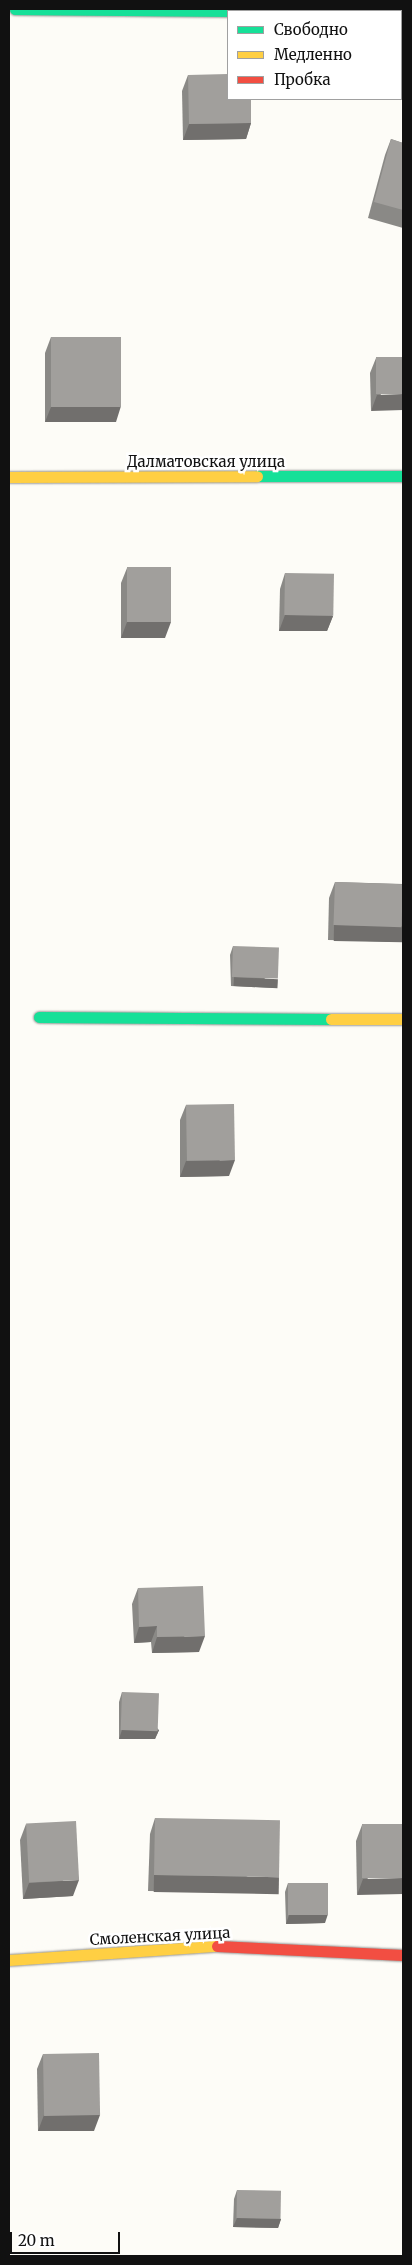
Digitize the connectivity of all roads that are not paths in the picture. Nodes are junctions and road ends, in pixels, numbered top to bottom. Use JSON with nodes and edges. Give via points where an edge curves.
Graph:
{"nodes":[{"id":1,"x":15,"y":9,"type":"edge"},
{"id":2,"x":227,"y":11,"type":"edge"},
{"id":3,"x":403,"y":476,"type":"edge"},
{"id":4,"x":9,"y":477,"type":"edge"},
{"id":5,"x":39,"y":1017,"type":"dead end"},
{"id":6,"x":403,"y":1019,"type":"edge"},
{"id":7,"x":403,"y":1955,"type":"edge"},
{"id":8,"x":9,"y":1960,"type":"edge"}],
"edges":[{"from":1,"to":2,"type":"street"},
{"from":3,"to":4,"type":"street","name":"Далматовская улица"},
{"from":5,"to":6,"type":"street"},
{"from":7,"to":8,"type":"street","name":"Смоленская улица","via":[[213,1946]]}]}
